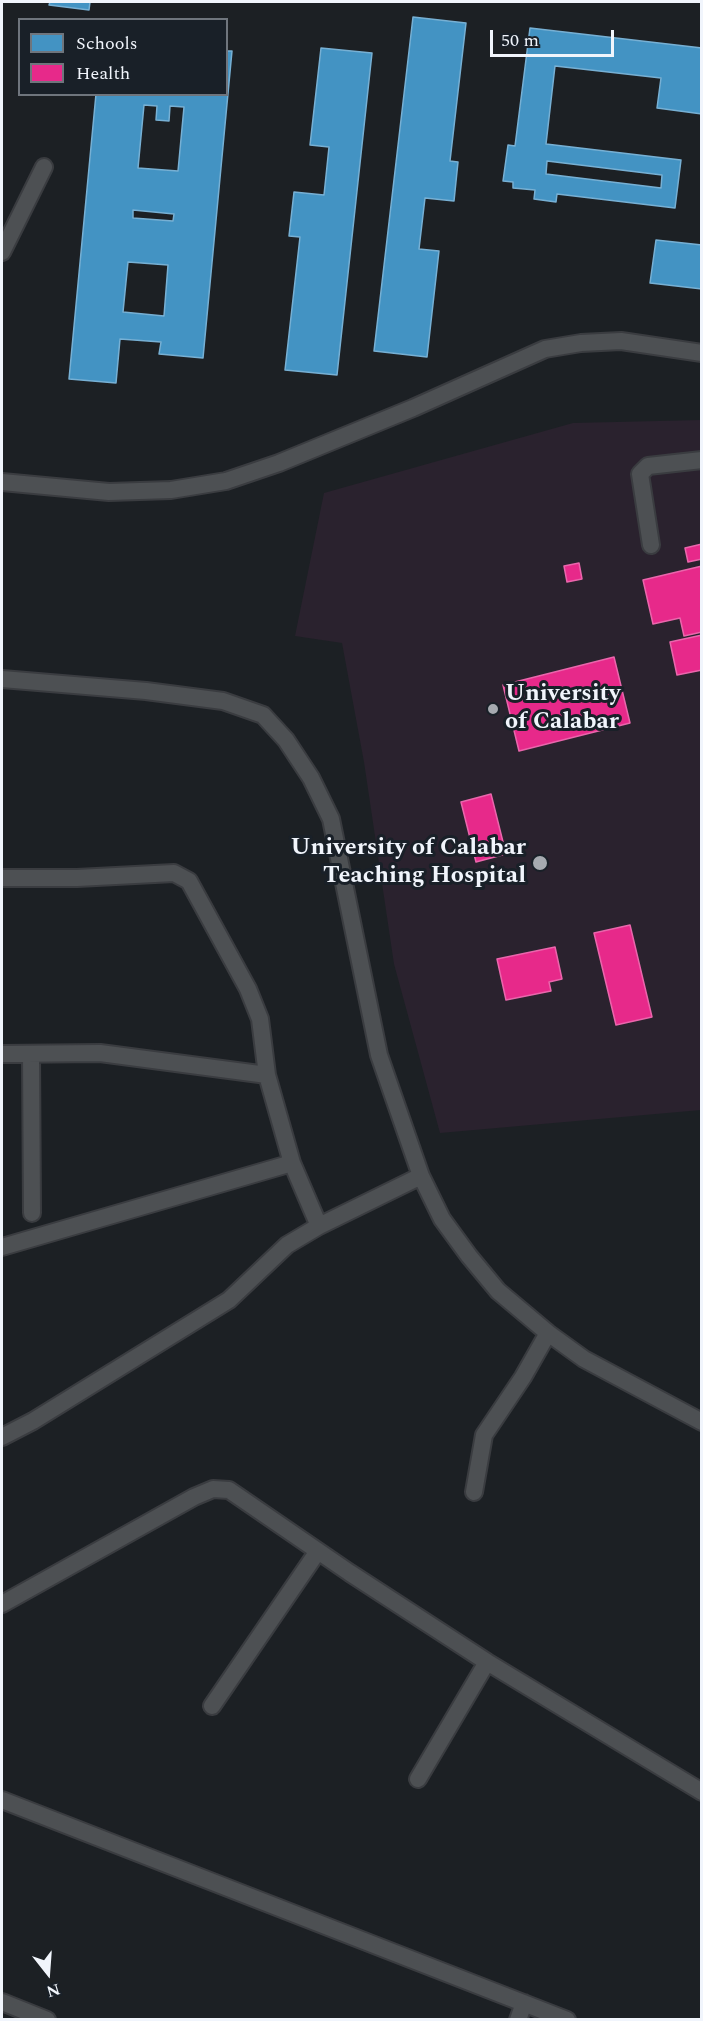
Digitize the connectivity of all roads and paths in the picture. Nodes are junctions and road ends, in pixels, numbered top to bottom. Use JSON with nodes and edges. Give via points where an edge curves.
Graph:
{"nodes":[{"id":1,"x":44,"y":167,"type":"dead end"},
{"id":2,"x":2,"y":252,"type":"edge"},
{"id":3,"x":702,"y":353,"type":"edge"},
{"id":4,"x":702,"y":460,"type":"edge"},
{"id":5,"x":2,"y":482,"type":"edge"},
{"id":6,"x":651,"y":545,"type":"dead end"},
{"id":7,"x":2,"y":679,"type":"edge"},
{"id":8,"x":2,"y":878,"type":"edge"},
{"id":9,"x":2,"y":1054,"type":"edge"},
{"id":10,"x":31,"y":1054,"type":"junction"},
{"id":11,"x":267,"y":1075,"type":"junction"},
{"id":12,"x":292,"y":1163,"type":"junction"},
{"id":13,"x":421,"y":1176,"type":"junction"},
{"id":14,"x":32,"y":1213,"type":"dead end"},
{"id":15,"x":319,"y":1226,"type":"junction"},
{"id":16,"x":2,"y":1247,"type":"edge"},
{"id":17,"x":548,"y":1333,"type":"junction"},
{"id":18,"x":702,"y":1422,"type":"edge"},
{"id":19,"x":2,"y":1437,"type":"edge"},
{"id":20,"x":474,"y":1492,"type":"dead end"},
{"id":21,"x":318,"y":1551,"type":"junction"},
{"id":22,"x":2,"y":1604,"type":"edge"},
{"id":23,"x":487,"y":1662,"type":"junction"},
{"id":24,"x":212,"y":1706,"type":"dead end"},
{"id":25,"x":418,"y":1779,"type":"dead end"},
{"id":26,"x":702,"y":1792,"type":"edge"},
{"id":27,"x":2,"y":1800,"type":"edge"},
{"id":28,"x":2,"y":2002,"type":"edge"},
{"id":29,"x":524,"y":2003,"type":"junction"},
{"id":30,"x":47,"y":2019,"type":"edge"},
{"id":31,"x":518,"y":2019,"type":"edge"},
{"id":32,"x":567,"y":2019,"type":"edge"}],
"edges":[{"from":1,"to":2,"type":"street"},
{"from":3,"to":5,"type":"street","via":[[621,341],[545,349],[403,412],[226,481],[171,490],[109,492]]},
{"from":4,"to":6,"type":"street","via":[[648,466],[640,474]]},
{"from":7,"to":13,"type":"street","via":[[223,701],[263,715],[286,740],[311,777],[331,819],[380,1055]]},
{"from":8,"to":11,"type":"street","via":[[174,873],[189,881],[248,988],[260,1019]]},
{"from":9,"to":10,"type":"street"},
{"from":10,"to":11,"type":"street","via":[[100,1053]]},
{"from":10,"to":14,"type":"street"},
{"from":11,"to":12,"type":"street"},
{"from":12,"to":15,"type":"street"},
{"from":12,"to":16,"type":"street"},
{"from":13,"to":15,"type":"street"},
{"from":13,"to":17,"type":"street","via":[[442,1219],[469,1256],[498,1291]]},
{"from":15,"to":19,"type":"street","via":[[287,1245],[222,1305]]},
{"from":17,"to":18,"type":"street","via":[[584,1359]]},
{"from":17,"to":20,"type":"street","via":[[484,1434]]},
{"from":21,"to":22,"type":"street","via":[[229,1490],[213,1489]]},
{"from":21,"to":23,"type":"street"},
{"from":21,"to":24,"type":"street"},
{"from":23,"to":25,"type":"street"},
{"from":23,"to":26,"type":"street"},
{"from":27,"to":29,"type":"street"},
{"from":28,"to":30,"type":"street"},
{"from":29,"to":31,"type":"street"},
{"from":29,"to":32,"type":"street"}]}
